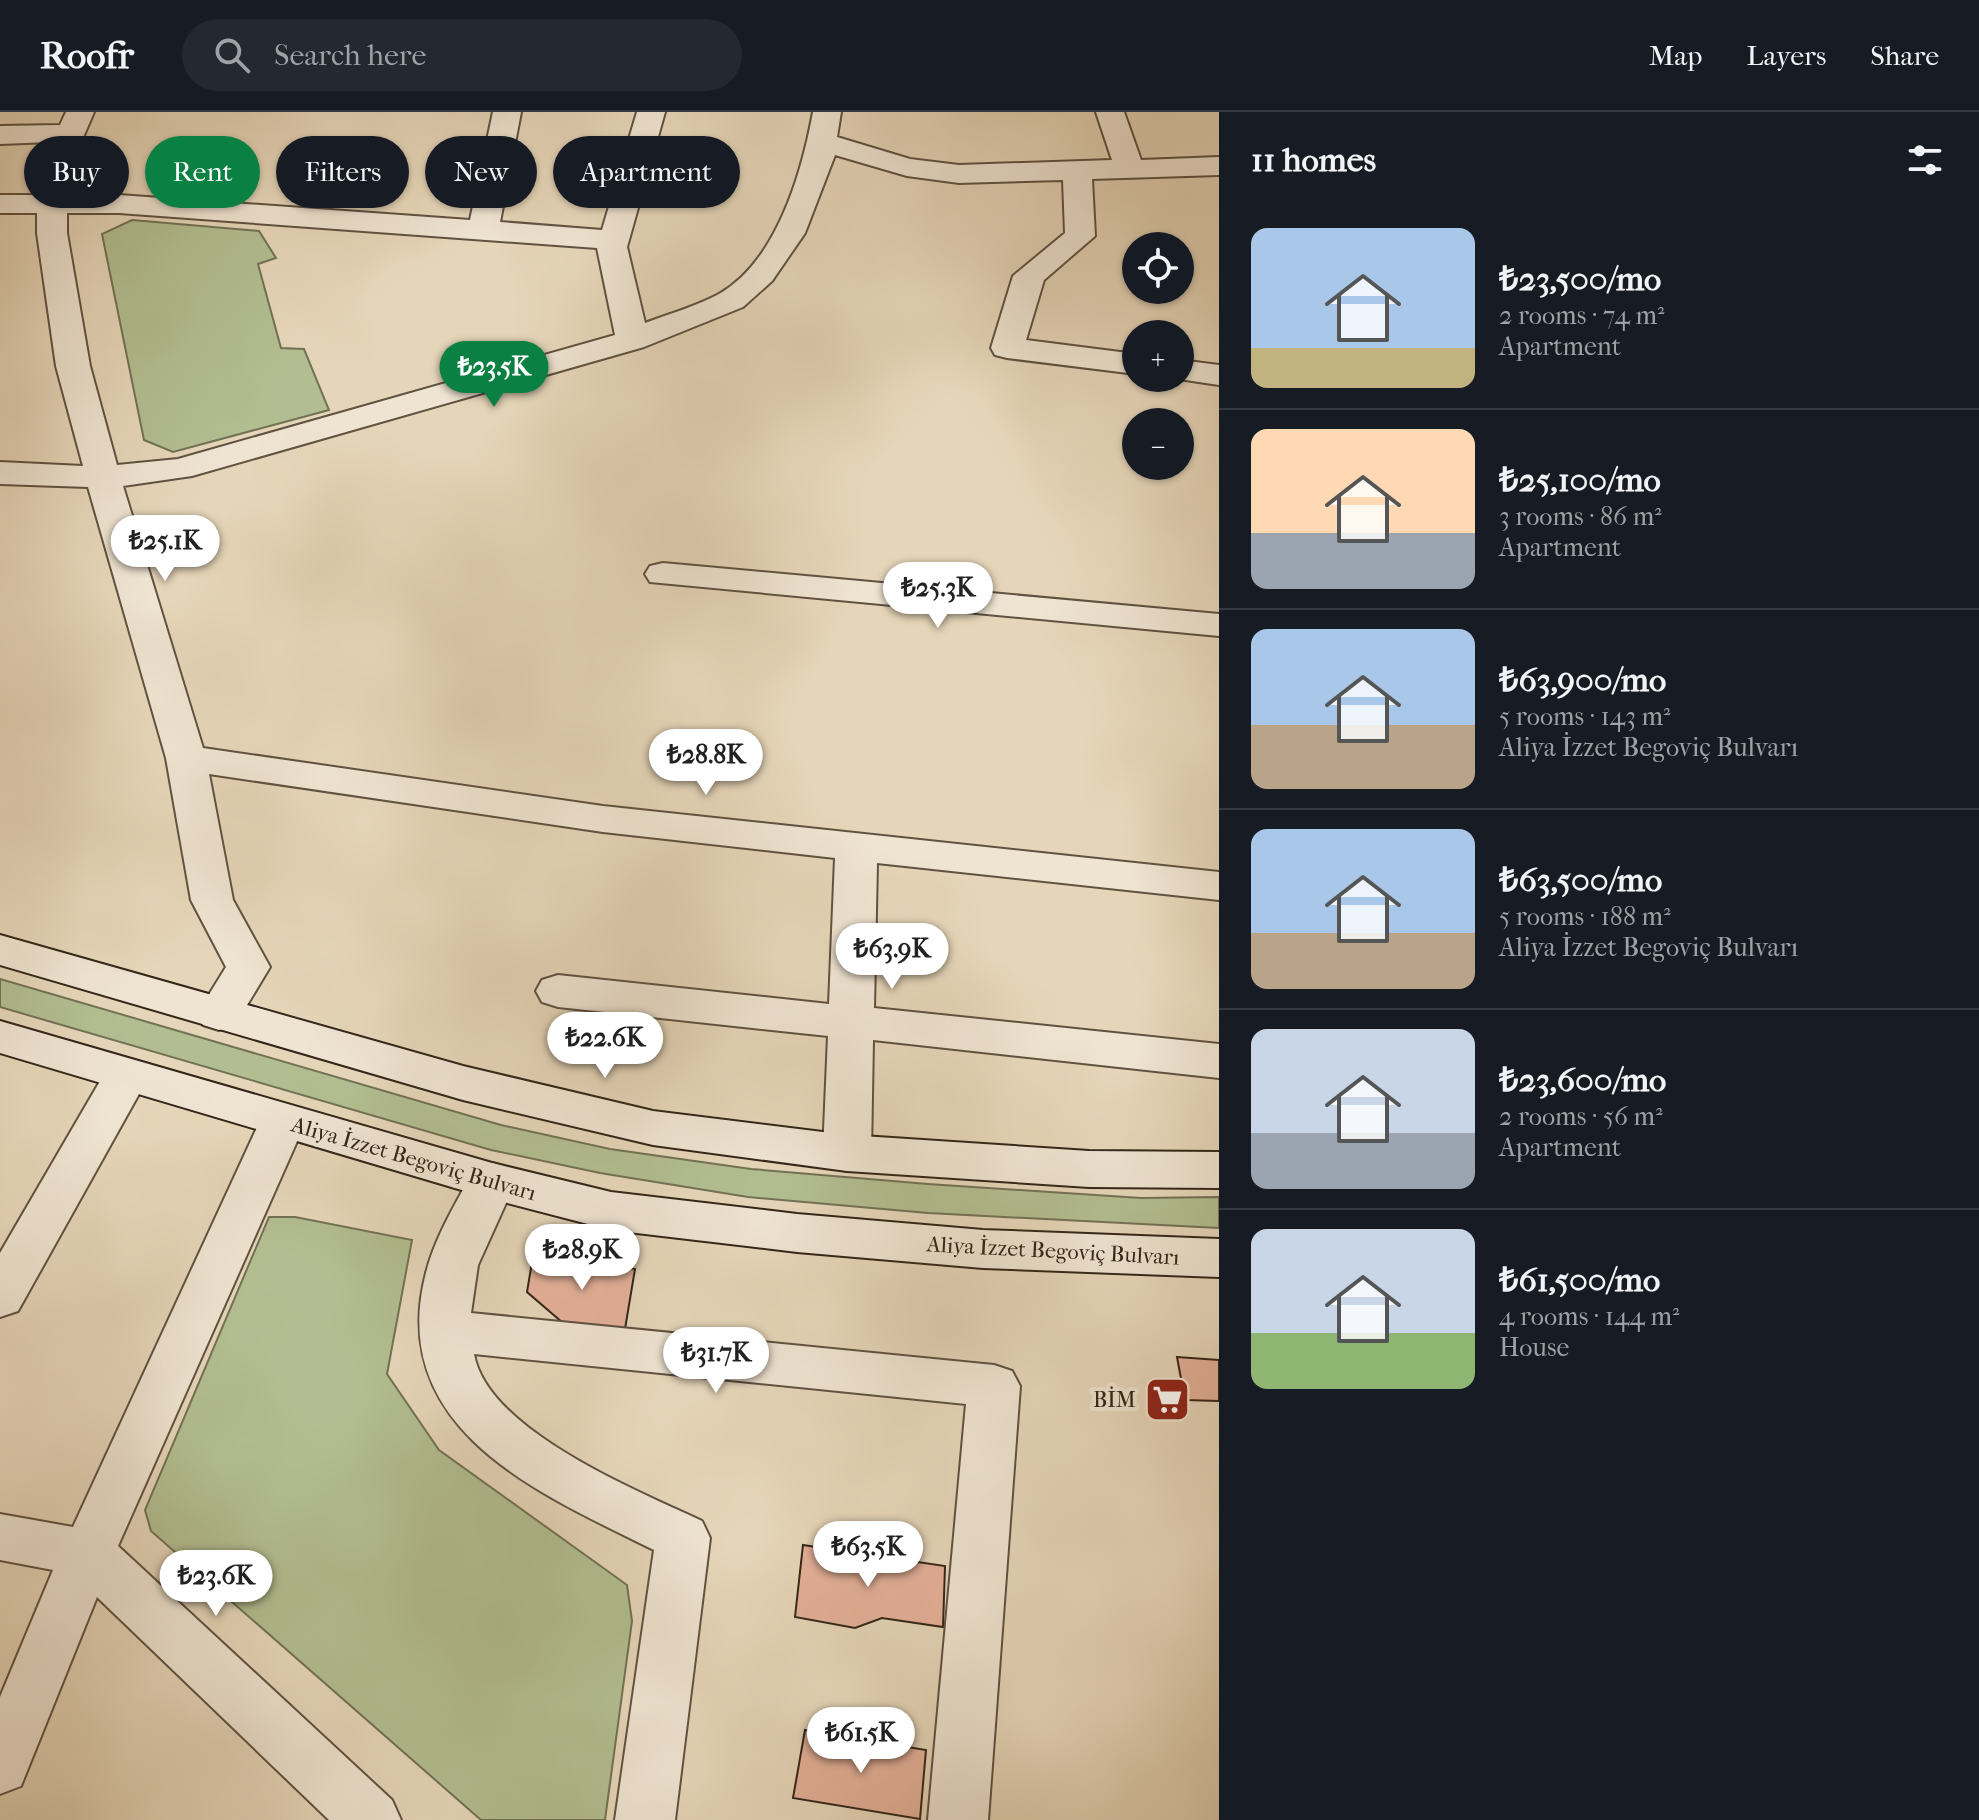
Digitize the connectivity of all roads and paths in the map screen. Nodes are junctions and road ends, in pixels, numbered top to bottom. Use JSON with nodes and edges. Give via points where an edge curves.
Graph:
{"nodes":[{"id":1,"x":507,"y":112,"type":"edge"},
{"id":2,"x":651,"y":112,"type":"edge"},
{"id":3,"x":1110,"y":112,"type":"edge"},
{"id":4,"x":75,"y":122,"type":"edge"},
{"id":5,"x":825,"y":127,"type":"edge"},
{"id":6,"x":0,"y":135,"type":"edge"},
{"id":7,"x":1219,"y":166,"type":"edge"},
{"id":8,"x":1130,"y":169,"type":"junction"},
{"id":9,"x":1077,"y":171,"type":"junction"},
{"id":10,"x":0,"y":204,"type":"edge"},
{"id":11,"x":24,"y":205,"type":"edge"},
{"id":12,"x":129,"y":205,"type":"edge"},
{"id":13,"x":52,"y":208,"type":"edge"},
{"id":14,"x":483,"y":229,"type":"junction"},
{"id":15,"x":614,"y":240,"type":"junction"},
{"id":16,"x":632,"y":340,"type":"junction"},
{"id":17,"x":1122,"y":362,"type":"edge"},
{"id":18,"x":1194,"y":371,"type":"edge"},
{"id":19,"x":1218,"y":372,"type":"edge"},
{"id":20,"x":0,"y":473,"type":"edge"},
{"id":21,"x":104,"y":477,"type":"junction"},
{"id":22,"x":663,"y":574,"type":"dead end"},
{"id":23,"x":1219,"y":625,"type":"edge"},
{"id":24,"x":186,"y":758,"type":"junction"},
{"id":25,"x":856,"y":847,"type":"junction"},
{"id":26,"x":1219,"y":886,"type":"edge"},
{"id":27,"x":0,"y":950,"type":"edge"},
{"id":28,"x":558,"y":991,"type":"dead end"},
{"id":29,"x":219,"y":1014,"type":"junction"},
{"id":30,"x":853,"y":1022,"type":"junction"},
{"id":31,"x":0,"y":1037,"type":"edge"},
{"id":32,"x":1219,"y":1061,"type":"edge"},
{"id":33,"x":126,"y":1076,"type":"junction"},
{"id":34,"x":283,"y":1121,"type":"junction"},
{"id":35,"x":847,"y":1153,"type":"junction"},
{"id":36,"x":1219,"y":1170,"type":"edge"},
{"id":37,"x":492,"y":1181,"type":"junction"},
{"id":38,"x":1219,"y":1258,"type":"edge"},
{"id":39,"x":0,"y":1297,"type":"edge"},
{"id":40,"x":446,"y":1331,"type":"junction"},
{"id":41,"x":0,"y":1537,"type":"edge"},
{"id":42,"x":88,"y":1553,"type":"junction"},
{"id":43,"x":0,"y":1767,"type":"edge"},
{"id":44,"x":371,"y":1820,"type":"edge"},
{"id":45,"x":645,"y":1820,"type":"edge"},
{"id":46,"x":958,"y":1820,"type":"edge"}],
"edges":[{"from":1,"to":14,"type":"street"},
{"from":2,"to":15,"type":"street"},
{"from":3,"to":8,"type":"street"},
{"from":4,"to":6,"type":"street"},
{"from":5,"to":9,"type":"street","via":[[907,167],[959,174]]},
{"from":5,"to":16,"type":"street","via":[[819,161],[790,233],[761,274],[732,300]]},
{"from":7,"to":8,"type":"street"},
{"from":8,"to":9,"type":"street"},
{"from":9,"to":17,"type":"street","via":[[1080,236],[1029,276],[1007,348]]},
{"from":10,"to":11,"type":"street"},
{"from":12,"to":14,"type":"street"},
{"from":13,"to":21,"type":"street","via":[[73,366]]},
{"from":14,"to":15,"type":"street"},
{"from":15,"to":16,"type":"street"},
{"from":16,"to":21,"type":"street","via":[[180,469]]},
{"from":18,"to":19,"type":"street"},
{"from":20,"to":21,"type":"street"},
{"from":21,"to":24,"type":"street"},
{"from":22,"to":23,"type":"street"},
{"from":24,"to":25,"type":"street","via":[[603,819]]},
{"from":24,"to":29,"type":"street","via":[[212,900],[248,967]]},
{"from":25,"to":26,"type":"street"},
{"from":25,"to":30,"type":"street"},
{"from":27,"to":29,"type":"street"},
{"from":28,"to":30,"type":"street"},
{"from":29,"to":35,"type":"street","via":[[463,1083],[653,1128]]},
{"from":30,"to":32,"type":"street"},
{"from":30,"to":35,"type":"street"},
{"from":31,"to":33,"type":"street","name":"Aliya İzzet Begoviç Bulvarı"},
{"from":33,"to":34,"type":"street","name":"Aliya İzzet Begoviç Bulvarı"},
{"from":33,"to":39,"type":"street"},
{"from":34,"to":37,"type":"street","name":"Aliya İzzet Begoviç Bulvarı"},
{"from":34,"to":42,"type":"street"},
{"from":35,"to":36,"type":"street","via":[[1089,1169]]},
{"from":37,"to":38,"type":"street","name":"Aliya İzzet Begoviç Bulvarı","via":[[611,1211],[797,1233],[983,1249]]},
{"from":37,"to":40,"type":"street","via":[[451,1275]]},
{"from":40,"to":45,"type":"street","via":[[455,1379],[485,1421],[562,1477],[683,1538]]},
{"from":40,"to":46,"type":"street","via":[[994,1386]]},
{"from":41,"to":42,"type":"street"},
{"from":42,"to":43,"type":"street"},
{"from":42,"to":44,"type":"street"}]}
